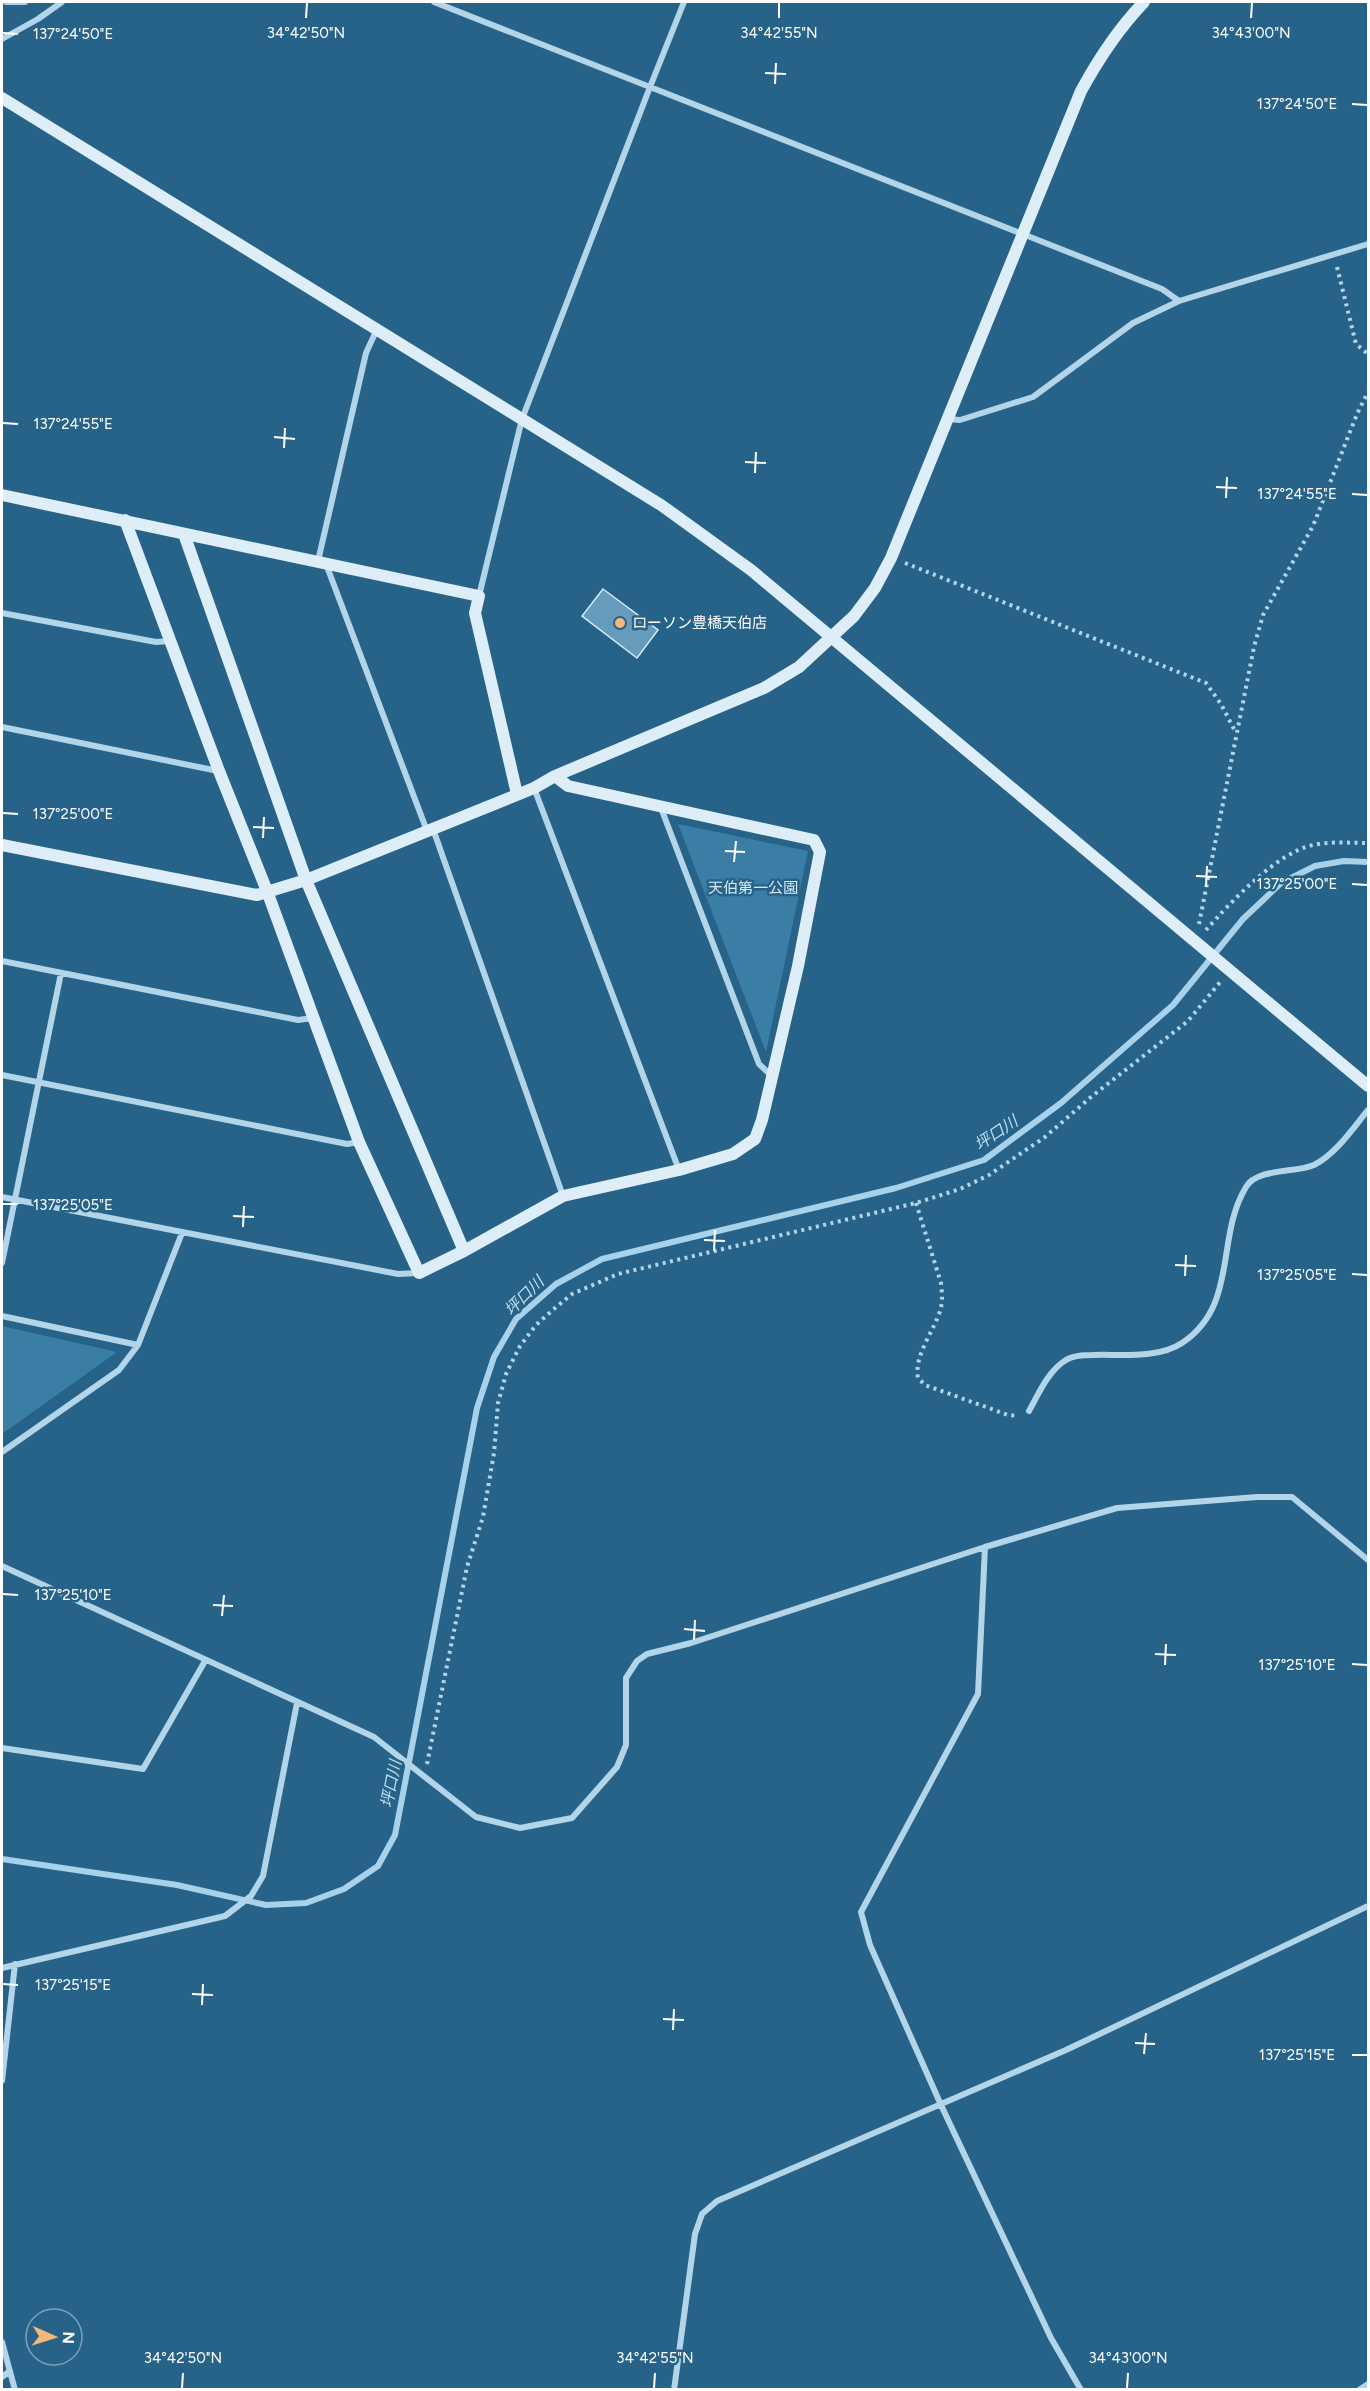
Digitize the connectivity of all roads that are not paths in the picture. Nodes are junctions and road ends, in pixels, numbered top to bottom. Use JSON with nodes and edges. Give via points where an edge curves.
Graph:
{"nodes":[{"id":1,"x":62,"y":2,"type":"edge"},
{"id":2,"x":434,"y":2,"type":"edge"},
{"id":3,"x":684,"y":2,"type":"edge"},
{"id":4,"x":1144,"y":2,"type":"edge"},
{"id":5,"x":2,"y":39,"type":"edge"},
{"id":6,"x":650,"y":87,"type":"junction"},
{"id":7,"x":2,"y":98,"type":"edge"},
{"id":8,"x":1024,"y":234,"type":"junction"},
{"id":9,"x":1368,"y":244,"type":"edge"},
{"id":10,"x":1179,"y":301,"type":"junction"},
{"id":11,"x":377,"y":328,"type":"junction"},
{"id":12,"x":522,"y":419,"type":"junction"},
{"id":13,"x":947,"y":419,"type":"junction"},
{"id":14,"x":2,"y":495,"type":"edge"},
{"id":15,"x":125,"y":520,"type":"junction"},
{"id":16,"x":184,"y":534,"type":"junction"},
{"id":17,"x":322,"y":562,"type":"junction"},
{"id":18,"x":479,"y":596,"type":"junction"},
{"id":19,"x":2,"y":614,"type":"edge"},
{"id":20,"x":833,"y":638,"type":"junction"},
{"id":21,"x":170,"y":640,"type":"junction"},
{"id":22,"x":2,"y":728,"type":"edge"},
{"id":23,"x":219,"y":771,"type":"junction"},
{"id":24,"x":555,"y":776,"type":"junction"},
{"id":25,"x":534,"y":788,"type":"junction"},
{"id":26,"x":517,"y":794,"type":"junction"},
{"id":27,"x":661,"y":808,"type":"junction"},
{"id":28,"x":430,"y":830,"type":"junction"},
{"id":29,"x":2,"y":845,"type":"edge"},
{"id":30,"x":306,"y":880,"type":"junction"},
{"id":31,"x":267,"y":891,"type":"junction"},
{"id":32,"x":2,"y":961,"type":"edge"},
{"id":33,"x":61,"y":973,"type":"junction"},
{"id":34,"x":313,"y":1018,"type":"junction"},
{"id":35,"x":2,"y":1075,"type":"edge"},
{"id":36,"x":773,"y":1077,"type":"junction"},
{"id":37,"x":39,"y":1083,"type":"junction"},
{"id":38,"x":1368,"y":1086,"type":"edge"},
{"id":39,"x":1368,"y":1110,"type":"edge"},
{"id":40,"x":358,"y":1142,"type":"junction"},
{"id":41,"x":679,"y":1170,"type":"junction"},
{"id":42,"x":563,"y":1196,"type":"junction"},
{"id":43,"x":2,"y":1197,"type":"edge"},
{"id":44,"x":15,"y":1200,"type":"junction"},
{"id":45,"x":182,"y":1233,"type":"junction"},
{"id":46,"x":464,"y":1251,"type":"junction"},
{"id":47,"x":2,"y":1263,"type":"edge"},
{"id":48,"x":419,"y":1273,"type":"junction"},
{"id":49,"x":2,"y":1316,"type":"edge"},
{"id":50,"x":138,"y":1345,"type":"junction"},
{"id":51,"x":1029,"y":1411,"type":"road end"},
{"id":52,"x":2,"y":1452,"type":"edge"},
{"id":53,"x":985,"y":1546,"type":"junction"},
{"id":54,"x":1368,"y":1560,"type":"edge"},
{"id":55,"x":2,"y":1566,"type":"edge"},
{"id":56,"x":205,"y":1661,"type":"junction"},
{"id":57,"x":297,"y":1703,"type":"junction"},
{"id":58,"x":2,"y":1748,"type":"edge"},
{"id":59,"x":1368,"y":1906,"type":"edge"},
{"id":60,"x":15,"y":1964,"type":"junction"},
{"id":61,"x":2,"y":1968,"type":"edge"},
{"id":62,"x":2,"y":2081,"type":"edge"},
{"id":63,"x":941,"y":2105,"type":"junction"},
{"id":64,"x":2,"y":2342,"type":"edge"},
{"id":65,"x":10,"y":2371,"type":"junction"},
{"id":66,"x":2,"y":2377,"type":"edge"},
{"id":67,"x":1368,"y":2384,"type":"edge"},
{"id":68,"x":15,"y":2390,"type":"edge"},
{"id":69,"x":674,"y":2390,"type":"edge"},
{"id":70,"x":1081,"y":2390,"type":"edge"},
{"id":71,"x":1359,"y":2390,"type":"edge"}],
"edges":[{"from":1,"to":5,"type":"street"},
{"from":2,"to":6,"type":"street"},
{"from":3,"to":6,"type":"street"},
{"from":4,"to":8,"type":"street","via":[[1098,60],[1081,91]]},
{"from":6,"to":8,"type":"street"},
{"from":6,"to":12,"type":"street"},
{"from":7,"to":11,"type":"street"},
{"from":8,"to":10,"type":"street","via":[[1162,289]]},
{"from":8,"to":13,"type":"street"},
{"from":9,"to":10,"type":"street"},
{"from":10,"to":13,"type":"street","via":[[1133,323],[1033,398],[960,420]]},
{"from":11,"to":12,"type":"street"},
{"from":11,"to":17,"type":"street","via":[[366,353]]},
{"from":12,"to":18,"type":"street"},
{"from":12,"to":20,"type":"street","via":[[670,512],[751,570]]},
{"from":13,"to":20,"type":"street","via":[[891,558],[875,588]]},
{"from":14,"to":15,"type":"street"},
{"from":15,"to":16,"type":"street"},
{"from":15,"to":21,"type":"street"},
{"from":16,"to":17,"type":"street"},
{"from":16,"to":30,"type":"street"},
{"from":17,"to":18,"type":"street"},
{"from":17,"to":28,"type":"street"},
{"from":18,"to":26,"type":"street","via":[[475,613]]},
{"from":19,"to":21,"type":"street","via":[[156,642]]},
{"from":20,"to":24,"type":"street","via":[[799,667],[764,688]]},
{"from":20,"to":38,"type":"street"},
{"from":21,"to":23,"type":"street"},
{"from":22,"to":23,"type":"street"},
{"from":23,"to":31,"type":"street"},
{"from":24,"to":25,"type":"street"},
{"from":24,"to":27,"type":"street","via":[[568,786]]},
{"from":25,"to":26,"type":"street"},
{"from":25,"to":41,"type":"street"},
{"from":26,"to":28,"type":"street"},
{"from":27,"to":36,"type":"street","via":[[759,1064]]},
{"from":27,"to":36,"type":"street","via":[[814,840],[820,852]]},
{"from":28,"to":30,"type":"street"},
{"from":28,"to":42,"type":"street"},
{"from":29,"to":31,"type":"street","via":[[256,895]]},
{"from":30,"to":31,"type":"street"},
{"from":30,"to":46,"type":"street"},
{"from":31,"to":34,"type":"street"},
{"from":32,"to":33,"type":"street"},
{"from":33,"to":34,"type":"street","via":[[298,1020]]},
{"from":33,"to":37,"type":"street"},
{"from":34,"to":40,"type":"street"},
{"from":35,"to":37,"type":"street"},
{"from":36,"to":41,"type":"street","via":[[755,1139],[733,1154]]},
{"from":37,"to":40,"type":"street","via":[[346,1144]]},
{"from":37,"to":44,"type":"street"},
{"from":39,"to":51,"type":"street","via":[[1331,1152],[1313,1165],[1262,1176],[1247,1184],[1235,1208],[1218,1299],[1203,1326],[1180,1344],[1155,1352],[1068,1358],[1053,1370]]},
{"from":40,"to":48,"type":"street"},
{"from":41,"to":42,"type":"street"},
{"from":42,"to":46,"type":"street"},
{"from":43,"to":44,"type":"street"},
{"from":44,"to":45,"type":"street"},
{"from":44,"to":47,"type":"street"},
{"from":45,"to":48,"type":"street","via":[[398,1274]]},
{"from":45,"to":50,"type":"street"},
{"from":46,"to":48,"type":"street"},
{"from":49,"to":50,"type":"street"},
{"from":50,"to":52,"type":"street","via":[[119,1370]]},
{"from":53,"to":54,"type":"street","via":[[1117,1508],[1292,1497]]},
{"from":53,"to":57,"type":"street","via":[[647,1654],[626,1678],[626,1744],[617,1767],[572,1818],[520,1827],[476,1817],[374,1737]]},
{"from":53,"to":63,"type":"street","via":[[978,1694],[861,1912],[870,1945]]},
{"from":55,"to":56,"type":"street"},
{"from":56,"to":57,"type":"street"},
{"from":56,"to":58,"type":"street","via":[[143,1769]]},
{"from":57,"to":60,"type":"street","via":[[263,1876],[251,1896],[225,1916]]},
{"from":59,"to":63,"type":"street"},
{"from":60,"to":61,"type":"street"},
{"from":60,"to":62,"type":"street"},
{"from":63,"to":69,"type":"street","via":[[717,2201],[702,2214],[695,2234]]},
{"from":63,"to":70,"type":"street","via":[[1051,2338]]},
{"from":64,"to":65,"type":"street"},
{"from":65,"to":66,"type":"street"},
{"from":65,"to":68,"type":"street"},
{"from":67,"to":71,"type":"street"}]}
